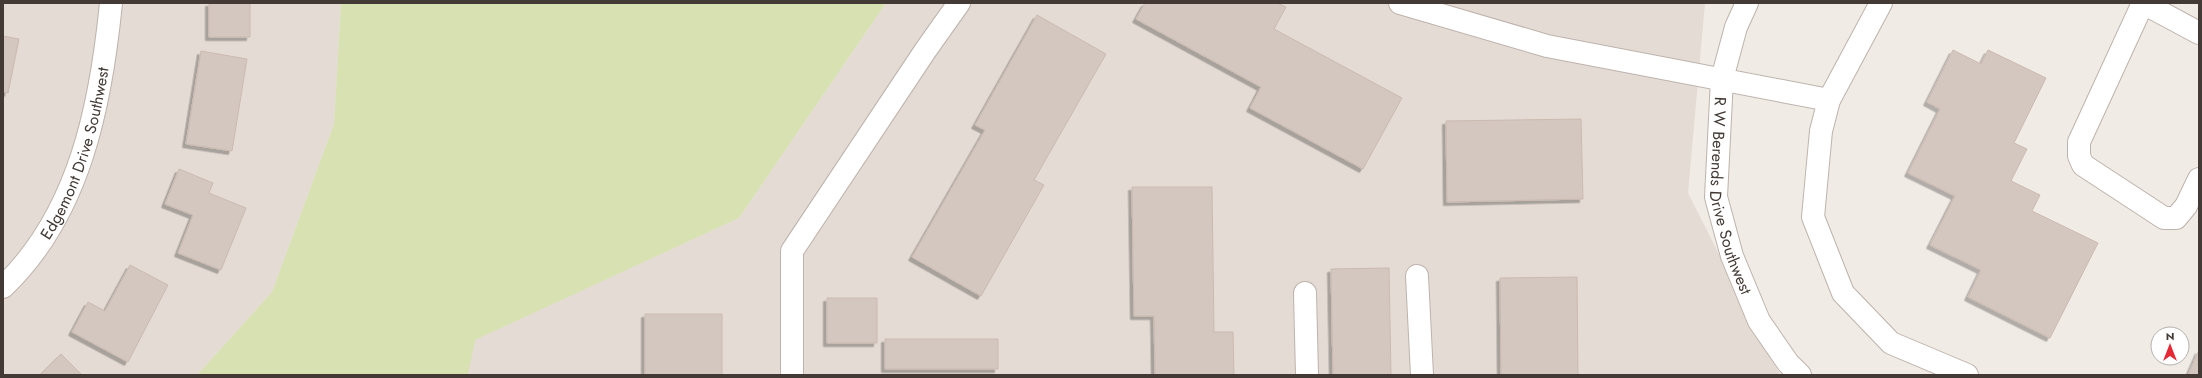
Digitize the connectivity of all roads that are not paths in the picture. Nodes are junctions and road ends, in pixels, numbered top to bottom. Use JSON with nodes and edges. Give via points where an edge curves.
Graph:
{"nodes":[{"id":1,"x":111,"y":3,"type":"edge"},
{"id":2,"x":959,"y":3,"type":"edge"},
{"id":3,"x":1400,"y":3,"type":"edge"},
{"id":4,"x":1747,"y":3,"type":"edge"},
{"id":5,"x":1881,"y":3,"type":"edge"},
{"id":6,"x":2143,"y":3,"type":"edge"},
{"id":7,"x":2199,"y":33,"type":"edge"},
{"id":8,"x":1722,"y":79,"type":"junction"},
{"id":9,"x":1829,"y":100,"type":"junction"},
{"id":10,"x":2199,"y":179,"type":"edge"},
{"id":11,"x":1417,"y":276,"type":"dead end"},
{"id":12,"x":3,"y":286,"type":"edge"},
{"id":13,"x":1305,"y":293,"type":"dead end"},
{"id":14,"x":1787,"y":371,"type":"edge"},
{"id":15,"x":792,"y":375,"type":"edge"},
{"id":16,"x":1307,"y":375,"type":"edge"},
{"id":17,"x":1422,"y":375,"type":"edge"},
{"id":18,"x":1967,"y":375,"type":"edge"}],
"edges":[{"from":1,"to":12,"type":"street","name":"Edgemont Drive Southwest","via":[[107,44],[94,113],[76,176],[46,238]]},
{"from":2,"to":15,"type":"street","via":[[792,251]]},
{"from":3,"to":8,"type":"street","via":[[1547,46]]},
{"from":4,"to":8,"type":"street","name":"R W Berends Drive Southwest","via":[[1736,27]]},
{"from":5,"to":9,"type":"street"},
{"from":6,"to":7,"type":"street"},
{"from":6,"to":10,"type":"street","via":[[2079,142],[2079,156],[2083,166],[2164,218],[2176,218],[2186,206]]},
{"from":8,"to":9,"type":"street"},
{"from":8,"to":14,"type":"street","name":"R W Berends Drive Southwest","via":[[1716,197],[1732,256],[1759,321]]},
{"from":9,"to":18,"type":"street","via":[[1821,131],[1813,217],[1842,293],[1891,343]]},
{"from":11,"to":17,"type":"street"},
{"from":13,"to":16,"type":"street"}]}
